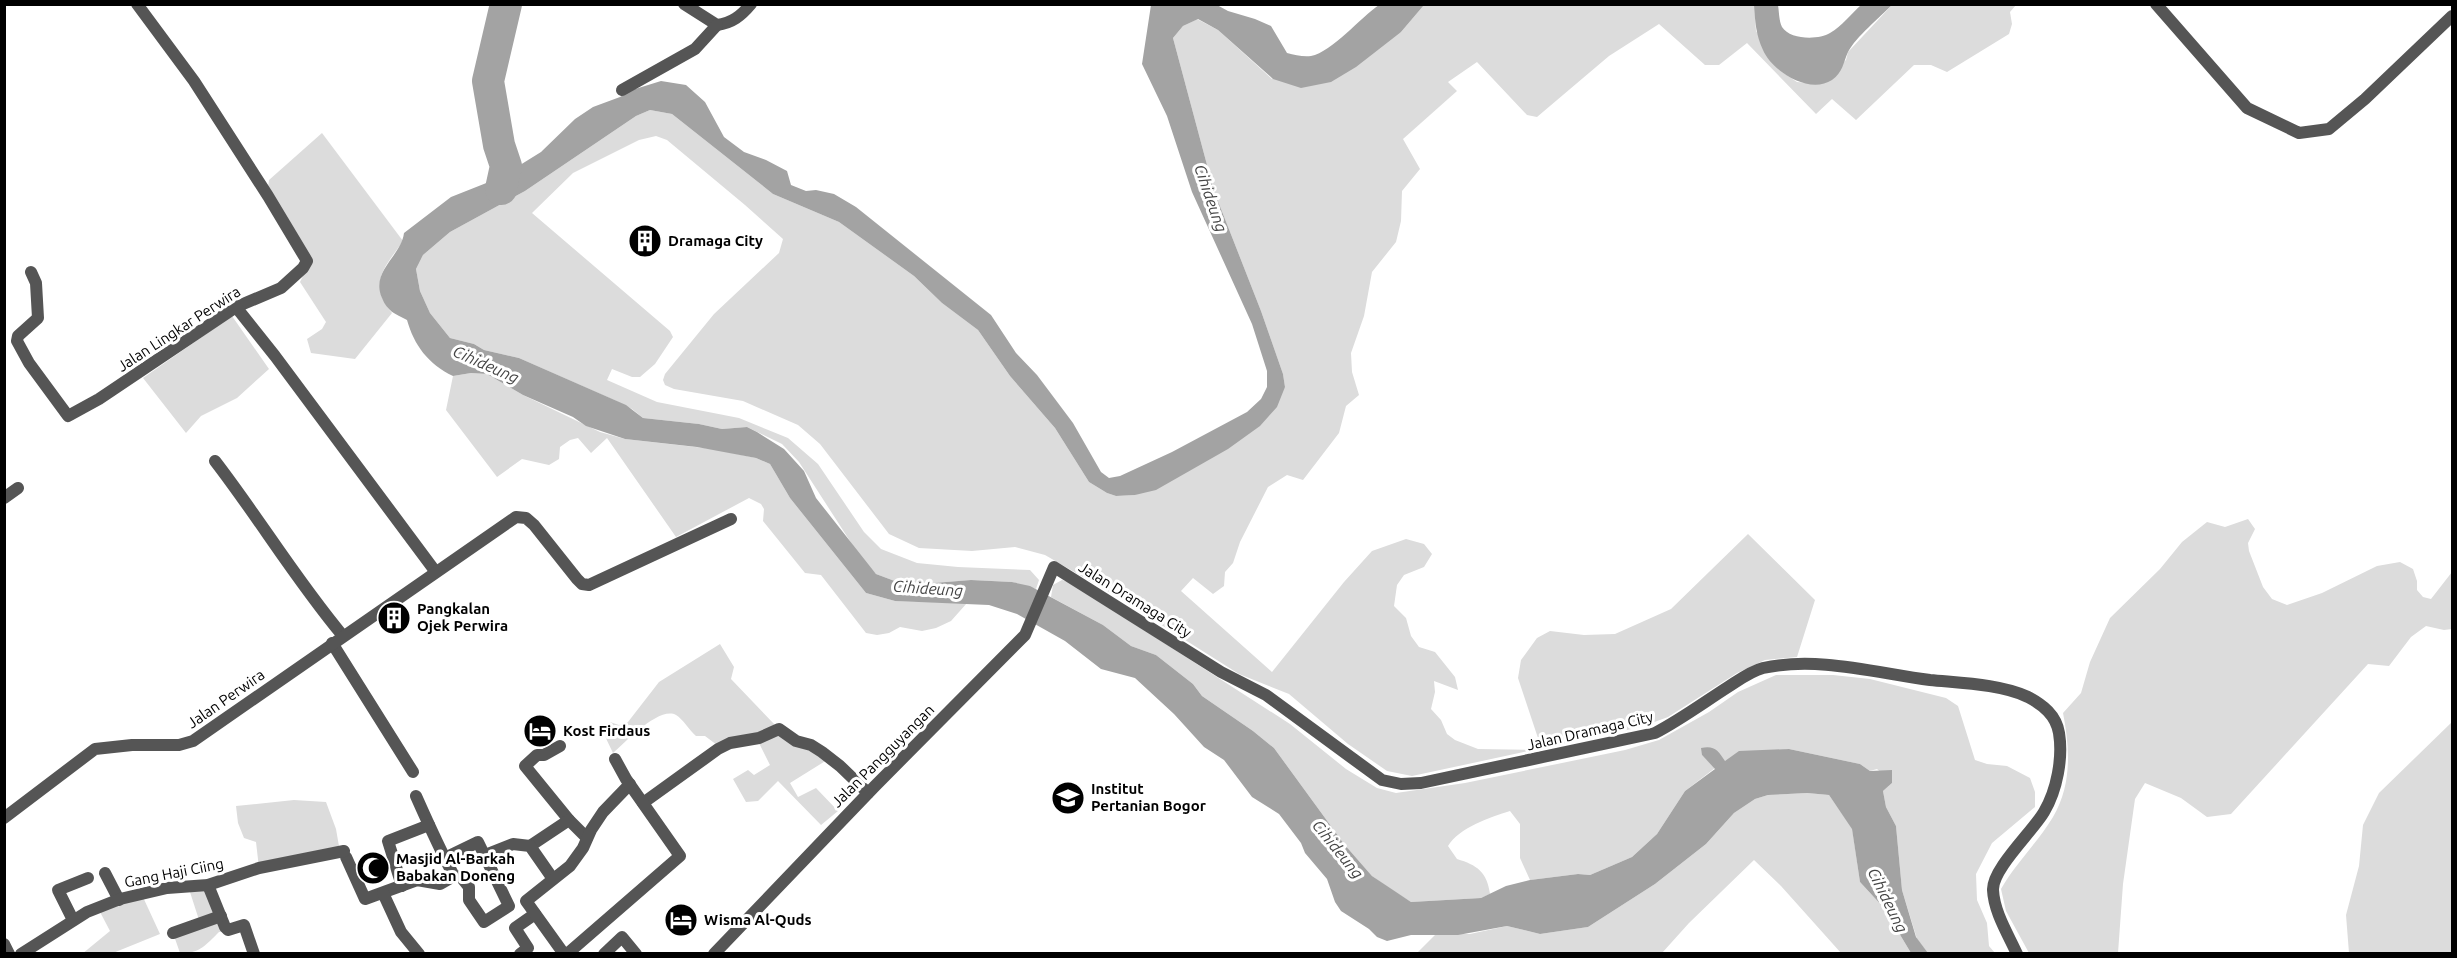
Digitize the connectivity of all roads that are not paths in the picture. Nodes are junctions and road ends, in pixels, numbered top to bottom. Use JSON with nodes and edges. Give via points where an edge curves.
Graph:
{"nodes":[{"id":1,"x":137,"y":4,"type":"edge"},
{"id":2,"x":684,"y":4,"type":"edge"},
{"id":3,"x":751,"y":4,"type":"edge"},
{"id":4,"x":2156,"y":4,"type":"edge"},
{"id":5,"x":2452,"y":16,"type":"edge"},
{"id":6,"x":717,"y":26,"type":"junction"},
{"id":7,"x":622,"y":90,"type":"dead end"},
{"id":8,"x":31,"y":272,"type":"dead end"},
{"id":9,"x":236,"y":308,"type":"junction"},
{"id":10,"x":215,"y":461,"type":"dead end"},
{"id":11,"x":18,"y":488,"type":"dead end"},
{"id":12,"x":4,"y":498,"type":"edge"},
{"id":13,"x":731,"y":519,"type":"dead end"},
{"id":14,"x":1054,"y":567,"type":"joint"},
{"id":15,"x":435,"y":571,"type":"junction"},
{"id":16,"x":338,"y":639,"type":"junction"},
{"id":17,"x":560,"y":746,"type":"dead end"},
{"id":18,"x":615,"y":759,"type":"dead end"},
{"id":19,"x":412,"y":772,"type":"dead end"},
{"id":20,"x":630,"y":784,"type":"junction"},
{"id":21,"x":868,"y":793,"type":"junction"},
{"id":22,"x":416,"y":796,"type":"dead end"},
{"id":23,"x":643,"y":803,"type":"junction"},
{"id":24,"x":4,"y":818,"type":"edge"},
{"id":25,"x":569,"y":820,"type":"junction"},
{"id":26,"x":429,"y":825,"type":"junction"},
{"id":27,"x":587,"y":838,"type":"junction"},
{"id":28,"x":530,"y":846,"type":"junction"},
{"id":29,"x":484,"y":855,"type":"junction"},
{"id":30,"x":445,"y":858,"type":"junction"},
{"id":31,"x":105,"y":873,"type":"dead end"},
{"id":32,"x":454,"y":876,"type":"junction"},
{"id":33,"x":88,"y":878,"type":"dead end"},
{"id":34,"x":554,"y":879,"type":"junction"},
{"id":35,"x":208,"y":885,"type":"junction"},
{"id":36,"x":402,"y":886,"type":"junction"},
{"id":37,"x":383,"y":893,"type":"junction"},
{"id":38,"x":119,"y":900,"type":"junction"},
{"id":39,"x":535,"y":914,"type":"junction"},
{"id":40,"x":221,"y":916,"type":"junction"},
{"id":41,"x":73,"y":920,"type":"junction"},
{"id":42,"x":173,"y":933,"type":"dead end"},
{"id":43,"x":4,"y":944,"type":"edge"},
{"id":44,"x":9,"y":954,"type":"edge"},
{"id":45,"x":21,"y":954,"type":"edge"},
{"id":46,"x":254,"y":954,"type":"edge"},
{"id":47,"x":419,"y":954,"type":"edge"},
{"id":48,"x":520,"y":954,"type":"edge"},
{"id":49,"x":565,"y":954,"type":"edge"},
{"id":50,"x":604,"y":954,"type":"edge"},
{"id":51,"x":636,"y":954,"type":"edge"},
{"id":52,"x":714,"y":954,"type":"edge"},
{"id":53,"x":2018,"y":954,"type":"edge"}],
"edges":[{"from":1,"to":9,"type":"street","name":"Jalan Lingkar Perwira","via":[[200,91],[307,261],[281,288]]},
{"from":2,"to":6,"type":"street"},
{"from":3,"to":6,"type":"street","via":[[741,16]]},
{"from":4,"to":5,"type":"street","via":[[2247,108],[2299,133],[2329,129]]},
{"from":6,"to":7,"type":"street","via":[[694,49]]},
{"from":8,"to":9,"type":"street","name":"Jalan Lingkar Perwira","via":[[36,283],[38,318],[17,341],[68,416]]},
{"from":9,"to":15,"type":"street"},
{"from":10,"to":16,"type":"street","via":[[253,510]]},
{"from":11,"to":12,"type":"street"},
{"from":13,"to":15,"type":"street","name":"Jalan Perwira","via":[[589,585],[582,584],[534,525],[520,517]]},
{"from":14,"to":21,"type":"street","name":"Jalan Pangguyangan","via":[[1025,635]]},
{"from":14,"to":53,"type":"street","name":"Jalan Dramaga City","via":[[1221,672],[1266,694],[1382,780],[1401,784],[1655,733],[1745,676],[1785,664],[1816,664],[1979,685],[2026,697],[2050,711],[2059,731],[2059,757],[2055,790],[2044,812],[1998,874],[1993,889],[1998,912]]},
{"from":15,"to":16,"type":"street","name":"Jalan Perwira"},
{"from":16,"to":19,"type":"street"},
{"from":16,"to":24,"type":"street","name":"Jalan Perwira","via":[[193,741],[95,749]]},
{"from":17,"to":25,"type":"street","via":[[537,755],[525,766]]},
{"from":18,"to":20,"type":"street"},
{"from":20,"to":23,"type":"street"},
{"from":20,"to":27,"type":"street","via":[[603,812]]},
{"from":21,"to":23,"type":"street","via":[[822,752],[779,729],[718,749]]},
{"from":21,"to":52,"type":"street","name":"Jalan Pangguyangan"},
{"from":22,"to":26,"type":"street"},
{"from":23,"to":49,"type":"street","via":[[680,856]]},
{"from":25,"to":27,"type":"street"},
{"from":25,"to":28,"type":"street"},
{"from":26,"to":30,"type":"street"},
{"from":26,"to":36,"type":"street","via":[[388,842]]},
{"from":27,"to":34,"type":"street","via":[[570,866]]},
{"from":28,"to":29,"type":"street","via":[[513,844]]},
{"from":28,"to":34,"type":"street"},
{"from":29,"to":30,"type":"street","via":[[478,842]]},
{"from":29,"to":32,"type":"street","via":[[509,906],[484,922],[469,900],[469,887],[461,877]]},
{"from":30,"to":32,"type":"street"},
{"from":31,"to":38,"type":"street"},
{"from":32,"to":36,"type":"street","via":[[440,884],[417,880]]},
{"from":33,"to":41,"type":"street","via":[[58,890]]},
{"from":34,"to":39,"type":"street","via":[[526,901]]},
{"from":35,"to":37,"type":"street","name":"Gang Haji Ciing","via":[[259,868],[345,854],[365,899]]},
{"from":35,"to":38,"type":"street","name":"Gang Haji Ciing","via":[[167,888]]},
{"from":35,"to":40,"type":"street"},
{"from":36,"to":37,"type":"street"},
{"from":37,"to":47,"type":"street","via":[[401,932]]},
{"from":38,"to":41,"type":"street","name":"Gang Haji Ciing"},
{"from":39,"to":48,"type":"street","via":[[515,928],[528,948]]},
{"from":39,"to":49,"type":"street"},
{"from":40,"to":42,"type":"street"},
{"from":40,"to":46,"type":"street","via":[[228,930],[246,927]]},
{"from":41,"to":45,"type":"street","name":"Gang Haji Ciing"},
{"from":43,"to":44,"type":"street"},
{"from":50,"to":51,"type":"street","via":[[622,937]]}]}
